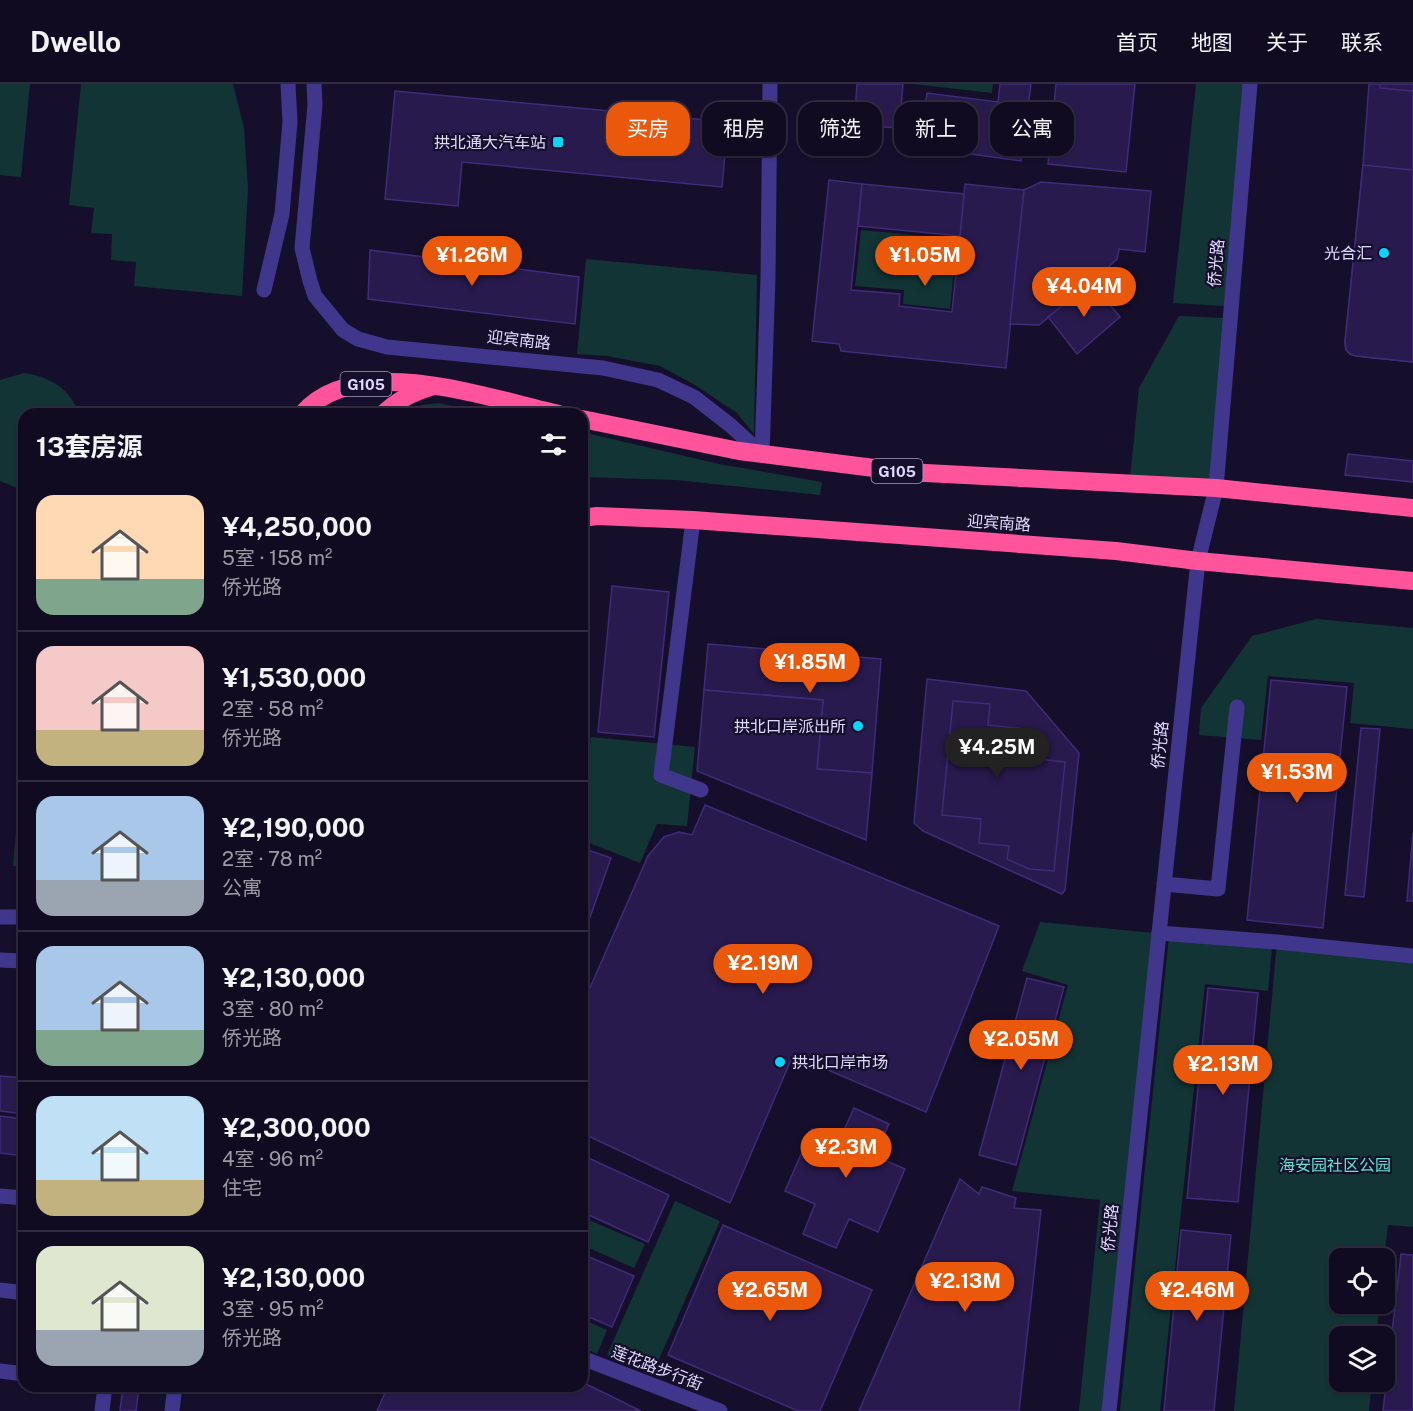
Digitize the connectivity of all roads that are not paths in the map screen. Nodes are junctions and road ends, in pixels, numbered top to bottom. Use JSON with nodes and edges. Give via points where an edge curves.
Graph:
{"nodes":[{"id":1,"x":288,"y":84,"type":"edge"},
{"id":2,"x":314,"y":84,"type":"edge"},
{"id":3,"x":770,"y":84,"type":"edge"},
{"id":4,"x":1250,"y":84,"type":"edge"},
{"id":5,"x":264,"y":290,"type":"dead end"},
{"id":6,"x":438,"y":385,"type":"junction"},
{"id":7,"x":308,"y":408,"type":"edge"},
{"id":8,"x":391,"y":408,"type":"edge"},
{"id":9,"x":534,"y":408,"type":"edge"},
{"id":10,"x":588,"y":420,"type":"edge"},
{"id":11,"x":762,"y":454,"type":"junction"},
{"id":12,"x":1216,"y":488,"type":"junction"},
{"id":13,"x":1413,"y":508,"type":"edge"},
{"id":14,"x":588,"y":517,"type":"edge"},
{"id":15,"x":693,"y":520,"type":"junction"},
{"id":16,"x":1198,"y":561,"type":"junction"},
{"id":17,"x":1413,"y":581,"type":"edge"},
{"id":18,"x":1237,"y":707,"type":"dead end"},
{"id":19,"x":701,"y":790,"type":"dead end"},
{"id":20,"x":1164,"y":884,"type":"junction"},
{"id":21,"x":0,"y":917,"type":"edge"},
{"id":22,"x":18,"y":917,"type":"edge"},
{"id":23,"x":1159,"y":933,"type":"junction"},
{"id":24,"x":1413,"y":956,"type":"edge"},
{"id":25,"x":0,"y":960,"type":"edge"},
{"id":26,"x":18,"y":961,"type":"edge"},
{"id":27,"x":0,"y":1196,"type":"edge"},
{"id":28,"x":18,"y":1198,"type":"edge"},
{"id":29,"x":0,"y":1290,"type":"edge"},
{"id":30,"x":18,"y":1292,"type":"edge"},
{"id":31,"x":588,"y":1360,"type":"edge"},
{"id":32,"x":0,"y":1371,"type":"edge"},
{"id":33,"x":18,"y":1373,"type":"edge"},
{"id":34,"x":104,"y":1392,"type":"edge"},
{"id":35,"x":174,"y":1392,"type":"edge"},
{"id":36,"x":102,"y":1411,"type":"edge"},
{"id":37,"x":172,"y":1411,"type":"edge"},
{"id":38,"x":720,"y":1411,"type":"edge"},
{"id":39,"x":1109,"y":1411,"type":"edge"}],
"edges":[{"from":1,"to":5,"type":"street","via":[[290,122],[282,214]]},
{"from":2,"to":11,"type":"street","name":"迎宾南路","via":[[302,248],[315,296],[343,330],[387,347],[603,368],[658,380],[694,398]]},
{"from":3,"to":11,"type":"street"},
{"from":4,"to":12,"type":"street","name":"侨光路"},
{"from":6,"to":7,"type":"highway","number":"G105","via":[[389,382],[336,390],[321,396]]},
{"from":6,"to":8,"type":"highway","via":[[406,396]]},
{"from":6,"to":9,"type":"highway","number":"G105"},
{"from":10,"to":11,"type":"highway","number":"G105"},
{"from":11,"to":12,"type":"highway","number":"G105","via":[[906,472]]},
{"from":12,"to":13,"type":"highway","number":"G105"},
{"from":12,"to":16,"type":"street","name":"侨光路"},
{"from":14,"to":15,"type":"highway","name":"迎宾南路"},
{"from":15,"to":16,"type":"highway","name":"迎宾南路","via":[[1116,550]]},
{"from":15,"to":19,"type":"street","via":[[661,775]]},
{"from":16,"to":17,"type":"highway","name":"迎宾南路"},
{"from":16,"to":20,"type":"street","name":"侨光路"},
{"from":18,"to":20,"type":"street","via":[[1218,889]]},
{"from":20,"to":23,"type":"street","name":"侨光路"},
{"from":21,"to":22,"type":"street"},
{"from":23,"to":24,"type":"street"},
{"from":23,"to":39,"type":"street","name":"侨光路"},
{"from":25,"to":26,"type":"street"},
{"from":27,"to":28,"type":"street"},
{"from":29,"to":30,"type":"street"},
{"from":31,"to":38,"type":"street","name":"莲花路步行街"},
{"from":32,"to":33,"type":"street"},
{"from":34,"to":36,"type":"street"},
{"from":35,"to":37,"type":"street"}]}
